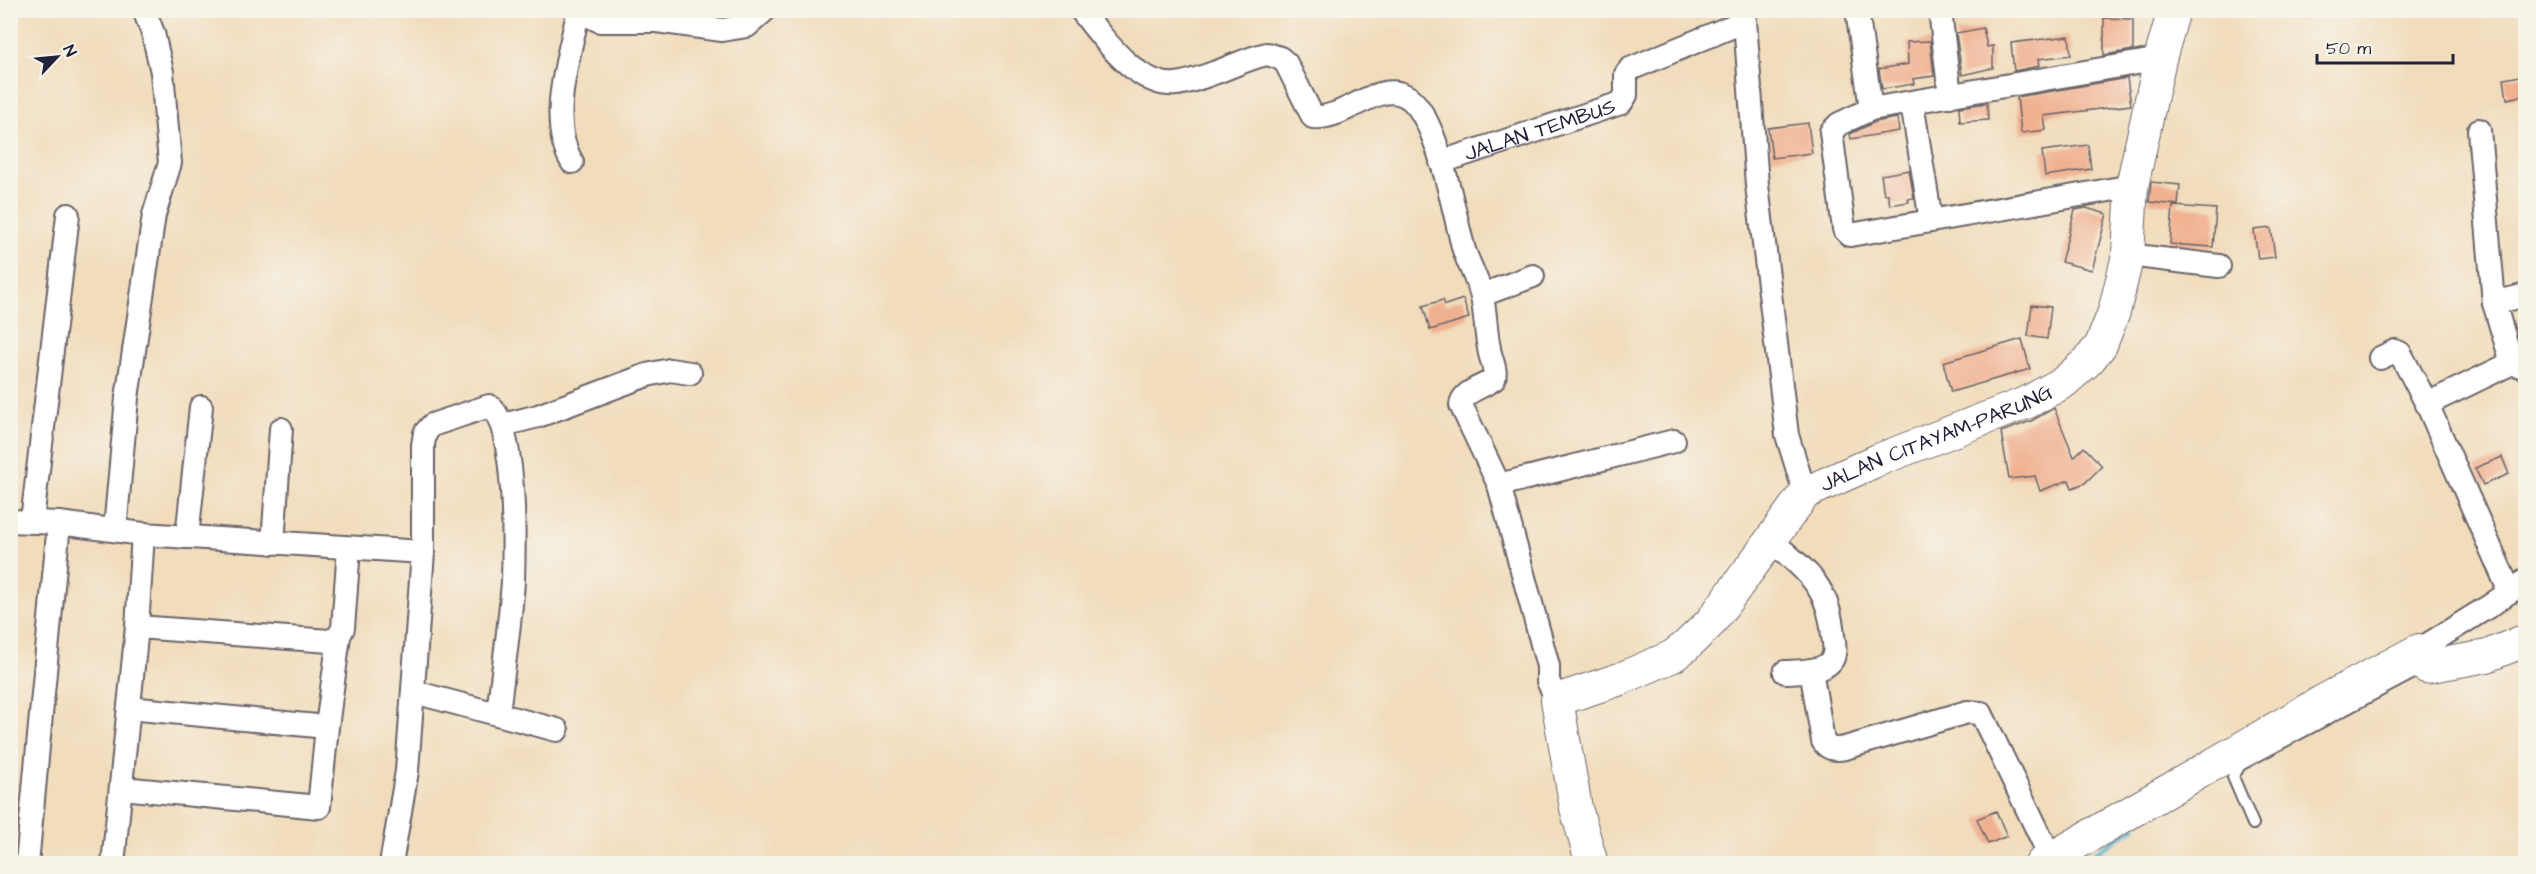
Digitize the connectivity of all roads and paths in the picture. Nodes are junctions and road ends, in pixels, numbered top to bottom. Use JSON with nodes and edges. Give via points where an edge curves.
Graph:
{"nodes":[{"id":1,"x":144,"y":10,"type":"edge"},
{"id":2,"x":765,"y":10,"type":"edge"},
{"id":3,"x":1081,"y":10,"type":"edge"},
{"id":4,"x":1857,"y":10,"type":"edge"},
{"id":5,"x":1940,"y":10,"type":"edge"},
{"id":6,"x":2174,"y":10,"type":"edge"},
{"id":7,"x":578,"y":12,"type":"edge"},
{"id":8,"x":1743,"y":16,"type":"edge"},
{"id":9,"x":2160,"y":58,"type":"junction"},
{"id":10,"x":1950,"y":96,"type":"junction"},
{"id":11,"x":1912,"y":103,"type":"junction"},
{"id":12,"x":1871,"y":109,"type":"junction"},
{"id":13,"x":2479,"y":130,"type":"dead end"},
{"id":14,"x":572,"y":162,"type":"dead end"},
{"id":15,"x":1441,"y":162,"type":"junction"},
{"id":16,"x":2132,"y":186,"type":"junction"},
{"id":17,"x":68,"y":215,"type":"dead end"},
{"id":18,"x":1931,"y":221,"type":"junction"},
{"id":19,"x":2128,"y":255,"type":"junction"},
{"id":20,"x":2219,"y":266,"type":"dead end"},
{"id":21,"x":1533,"y":276,"type":"dead end"},
{"id":22,"x":1482,"y":295,"type":"junction"},
{"id":23,"x":2526,"y":295,"type":"edge"},
{"id":24,"x":2494,"y":303,"type":"junction"},
{"id":25,"x":2380,"y":358,"type":"dead end"},
{"id":26,"x":2519,"y":365,"type":"edge"},
{"id":27,"x":690,"y":373,"type":"dead end"},
{"id":28,"x":2427,"y":404,"type":"junction"},
{"id":29,"x":201,"y":407,"type":"dead end"},
{"id":30,"x":502,"y":424,"type":"junction"},
{"id":31,"x":281,"y":429,"type":"dead end"},
{"id":32,"x":1674,"y":441,"type":"dead end"},
{"id":33,"x":1499,"y":485,"type":"junction"},
{"id":34,"x":1805,"y":493,"type":"junction"},
{"id":35,"x":21,"y":521,"type":"edge"},
{"id":36,"x":59,"y":523,"type":"junction"},
{"id":37,"x":115,"y":530,"type":"junction"},
{"id":38,"x":143,"y":534,"type":"junction"},
{"id":39,"x":187,"y":537,"type":"junction"},
{"id":40,"x":1770,"y":538,"type":"junction"},
{"id":41,"x":273,"y":543,"type":"junction"},
{"id":42,"x":349,"y":548,"type":"junction"},
{"id":43,"x":423,"y":552,"type":"junction"},
{"id":44,"x":2518,"y":586,"type":"edge"},
{"id":45,"x":137,"y":627,"type":"junction"},
{"id":46,"x":339,"y":636,"type":"junction"},
{"id":47,"x":2526,"y":640,"type":"edge"},
{"id":48,"x":2423,"y":659,"type":"junction"},
{"id":49,"x":1811,"y":670,"type":"junction"},
{"id":50,"x":1785,"y":672,"type":"dead end"},
{"id":51,"x":414,"y":692,"type":"junction"},
{"id":52,"x":1557,"y":700,"type":"junction"},
{"id":53,"x":129,"y":708,"type":"junction"},
{"id":54,"x":498,"y":714,"type":"junction"},
{"id":55,"x":327,"y":727,"type":"junction"},
{"id":56,"x":557,"y":730,"type":"dead end"},
{"id":57,"x":122,"y":788,"type":"junction"},
{"id":58,"x":2253,"y":824,"type":"dead end"},
{"id":59,"x":2046,"y":861,"type":"edge"},
{"id":60,"x":388,"y":863,"type":"edge"},
{"id":61,"x":27,"y":864,"type":"edge"},
{"id":62,"x":113,"y":864,"type":"edge"},
{"id":63,"x":1592,"y":864,"type":"edge"}],
"edges":[{"from":1,"to":37,"type":"street","via":[[162,72],[170,163],[154,215],[127,398]]},
{"from":2,"to":7,"type":"street","via":[[739,30],[657,21],[612,23]]},
{"from":3,"to":15,"type":"street","via":[[1134,69],[1162,84],[1175,85],[1267,54],[1286,63],[1312,117],[1329,117],[1383,93],[1403,94],[1421,111]]},
{"from":4,"to":12,"type":"street"},
{"from":5,"to":10,"type":"street"},
{"from":6,"to":9,"type":"main road","name":"JALAN CITAYAM-PARUNG"},
{"from":7,"to":14,"type":"street","via":[[560,118],[563,148]]},
{"from":8,"to":15,"type":"street","name":"JALAN TEMBUS","via":[[1630,69],[1621,103]]},
{"from":8,"to":34,"type":"street","via":[[1757,185],[1786,424]]},
{"from":9,"to":10,"type":"street"},
{"from":9,"to":16,"type":"main road","name":"JALAN CITAYAM-PARUNG"},
{"from":10,"to":11,"type":"street"},
{"from":11,"to":12,"type":"street"},
{"from":11,"to":18,"type":"street"},
{"from":12,"to":18,"type":"street","via":[[1831,132],[1844,230],[1850,235],[1860,234]]},
{"from":13,"to":24,"type":"street"},
{"from":15,"to":22,"type":"street","via":[[1465,251]]},
{"from":16,"to":18,"type":"street"},
{"from":16,"to":19,"type":"main road","name":"JALAN CITAYAM-PARUNG"},
{"from":17,"to":35,"type":"street"},
{"from":19,"to":20,"type":"street"},
{"from":19,"to":34,"type":"main road","name":"JALAN CITAYAM-PARUNG","via":[[2101,345],[2078,372],[2028,402]]},
{"from":21,"to":22,"type":"street"},
{"from":22,"to":33,"type":"street","via":[[1496,376],[1460,402]]},
{"from":23,"to":24,"type":"street"},
{"from":24,"to":26,"type":"street"},
{"from":25,"to":28,"type":"street","via":[[2400,353]]},
{"from":26,"to":28,"type":"street"},
{"from":27,"to":30,"type":"street","via":[[670,370],[647,375],[538,416]]},
{"from":28,"to":44,"type":"street"},
{"from":29,"to":39,"type":"street"},
{"from":30,"to":43,"type":"street","via":[[489,406],[432,425],[425,433]]},
{"from":30,"to":54,"type":"street","via":[[512,474],[513,581]]},
{"from":31,"to":41,"type":"street"},
{"from":32,"to":33,"type":"street"},
{"from":33,"to":52,"type":"street","via":[[1548,666],[1548,681]]},
{"from":34,"to":40,"type":"main road","name":"JALAN CITAYAM-PARUNG"},
{"from":35,"to":36,"type":"street"},
{"from":36,"to":37,"type":"street"},
{"from":36,"to":61,"type":"street"},
{"from":37,"to":38,"type":"street"},
{"from":38,"to":39,"type":"street"},
{"from":38,"to":45,"type":"street"},
{"from":39,"to":41,"type":"street"},
{"from":40,"to":49,"type":"street","via":[[1814,579],[1828,602],[1834,654],[1822,668]]},
{"from":40,"to":52,"type":"main road","name":"JALAN CITAYAM-PARUNG","via":[[1710,623],[1674,656]]},
{"from":41,"to":42,"type":"street"},
{"from":42,"to":43,"type":"street"},
{"from":42,"to":46,"type":"street","via":[[343,628]]},
{"from":43,"to":51,"type":"street"},
{"from":44,"to":48,"type":"street"},
{"from":45,"to":46,"type":"street","via":[[330,641]]},
{"from":45,"to":53,"type":"street"},
{"from":46,"to":55,"type":"street"},
{"from":47,"to":48,"type":"main road","via":[[2487,656]]},
{"from":48,"to":58,"type":"lane","via":[[2240,765],[2233,777]]},
{"from":48,"to":59,"type":"main road","via":[[2320,702]]},
{"from":49,"to":50,"type":"street"},
{"from":49,"to":59,"type":"street","via":[[1823,741],[1832,749],[1966,712],[1981,713]]},
{"from":51,"to":54,"type":"street"},
{"from":51,"to":60,"type":"street","via":[[407,771]]},
{"from":52,"to":63,"type":"main road","via":[[1569,775]]},
{"from":53,"to":55,"type":"street"},
{"from":53,"to":57,"type":"street"},
{"from":54,"to":56,"type":"street"},
{"from":55,"to":57,"type":"street","via":[[319,807]]},
{"from":57,"to":62,"type":"street"}]}
